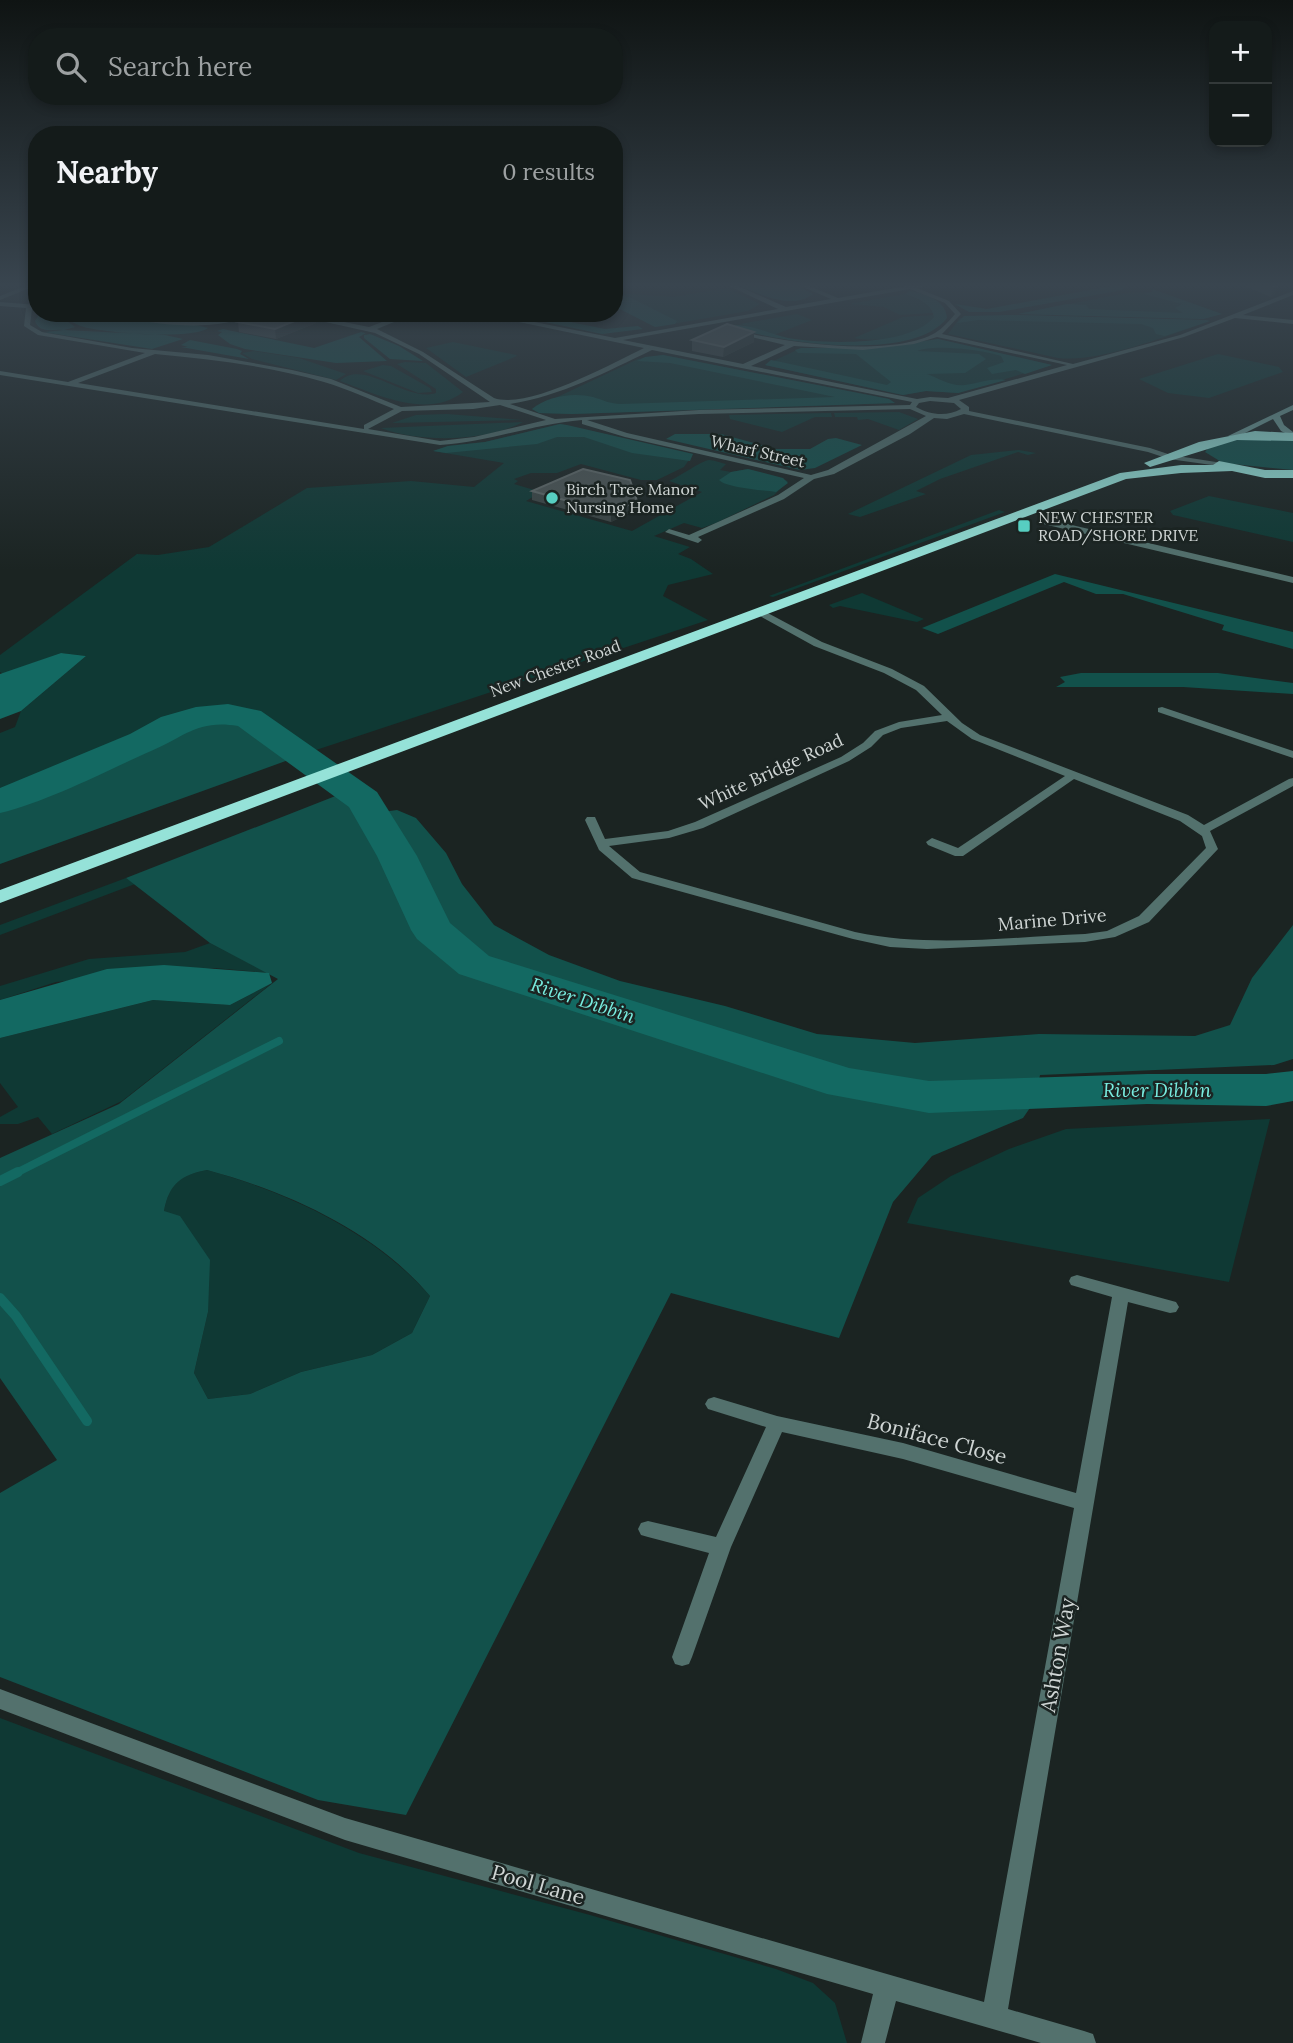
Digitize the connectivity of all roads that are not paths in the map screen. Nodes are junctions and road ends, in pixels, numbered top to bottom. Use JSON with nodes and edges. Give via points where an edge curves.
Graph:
{"nodes":[{"id":1,"x":39,"y":379,"type":"edge"},
{"id":2,"x":81,"y":379,"type":"edge"},
{"id":3,"x":318,"y":379,"type":"edge"},
{"id":4,"x":457,"y":379,"type":"edge"},
{"id":5,"x":583,"y":379,"type":"edge"},
{"id":6,"x":800,"y":379,"type":"edge"},
{"id":7,"x":1023,"y":379,"type":"edge"},
{"id":8,"x":68,"y":384,"type":"junction"},
{"id":9,"x":950,"y":400,"type":"junction"},
{"id":10,"x":501,"y":404,"type":"junction"},
{"id":11,"x":915,"y":404,"type":"junction"},
{"id":12,"x":1293,"y":407,"type":"edge"},
{"id":13,"x":400,"y":410,"type":"junction"},
{"id":14,"x":964,"y":412,"type":"junction"},
{"id":15,"x":1276,"y":414,"type":"junction"},
{"id":16,"x":932,"y":415,"type":"junction"},
{"id":17,"x":577,"y":419,"type":"junction"},
{"id":18,"x":554,"y":421,"type":"junction"},
{"id":19,"x":366,"y":427,"type":"dead end"},
{"id":20,"x":1232,"y":436,"type":"junction"},
{"id":21,"x":1293,"y":436,"type":"edge"},
{"id":22,"x":1198,"y":447,"type":"junction"},
{"id":23,"x":1169,"y":457,"type":"junction"},
{"id":24,"x":1216,"y":464,"type":"junction"},
{"id":25,"x":1230,"y":468,"type":"junction"},
{"id":26,"x":1292,"y":475,"type":"edge"},
{"id":27,"x":1124,"y":476,"type":"junction"},
{"id":28,"x":811,"y":477,"type":"junction"},
{"id":29,"x":1042,"y":521,"type":"dead end"},
{"id":30,"x":669,"y":532,"type":"dead end"},
{"id":31,"x":692,"y":537,"type":"junction"},
{"id":32,"x":703,"y":541,"type":"dead end"},
{"id":33,"x":1293,"y":580,"type":"edge"},
{"id":34,"x":761,"y":613,"type":"junction"},
{"id":35,"x":1162,"y":710,"type":"dead end"},
{"id":36,"x":949,"y":717,"type":"junction"},
{"id":37,"x":1293,"y":755,"type":"edge"},
{"id":38,"x":1073,"y":775,"type":"junction"},
{"id":39,"x":1293,"y":781,"type":"edge"},
{"id":40,"x":591,"y":820,"type":"dead end"},
{"id":41,"x":1203,"y":830,"type":"junction"},
{"id":42,"x":932,"y":842,"type":"dead end"},
{"id":43,"x":601,"y":844,"type":"junction"},
{"id":44,"x":0,"y":897,"type":"edge"},
{"id":45,"x":1077,"y":1281,"type":"dead end"},
{"id":46,"x":1121,"y":1293,"type":"junction"},
{"id":47,"x":1171,"y":1307,"type":"dead end"},
{"id":48,"x":714,"y":1404,"type":"dead end"},
{"id":49,"x":777,"y":1423,"type":"junction"},
{"id":50,"x":1084,"y":1503,"type":"junction"},
{"id":51,"x":648,"y":1530,"type":"dead end"},
{"id":52,"x":721,"y":1547,"type":"junction"},
{"id":53,"x":682,"y":1657,"type":"dead end"},
{"id":54,"x":0,"y":1699,"type":"edge"},
{"id":55,"x":888,"y":1985,"type":"junction"},
{"id":56,"x":994,"y":2017,"type":"junction"},
{"id":57,"x":873,"y":2043,"type":"edge"},
{"id":58,"x":1084,"y":2043,"type":"edge"}],
"edges":[{"from":1,"to":8,"type":"street"},
{"from":2,"to":8,"type":"street"},
{"from":3,"to":13,"type":"street"},
{"from":4,"to":10,"type":"street"},
{"from":5,"to":10,"type":"street"},
{"from":6,"to":11,"type":"street"},
{"from":7,"to":9,"type":"street"},
{"from":8,"to":18,"type":"street","via":[[426,442],[480,440]]},
{"from":9,"to":11,"type":"street"},
{"from":9,"to":14,"type":"street","via":[[966,407]]},
{"from":10,"to":13,"type":"street"},
{"from":10,"to":18,"type":"street"},
{"from":11,"to":16,"type":"street","via":[[918,412]]},
{"from":11,"to":17,"type":"street"},
{"from":12,"to":15,"type":"main road"},
{"from":13,"to":19,"type":"street"},
{"from":14,"to":16,"type":"street"},
{"from":14,"to":23,"type":"street"},
{"from":15,"to":20,"type":"main road"},
{"from":15,"to":21,"type":"main road","via":[[1282,430]]},
{"from":16,"to":28,"type":"street","via":[[831,471]]},
{"from":17,"to":18,"type":"street"},
{"from":17,"to":28,"type":"street","name":"Wharf Street","via":[[625,435]]},
{"from":20,"to":21,"type":"highway","name":"New Chester Road"},
{"from":20,"to":22,"type":"highway","name":"New Chester Road"},
{"from":22,"to":23,"type":"highway","name":"New Chester Road"},
{"from":22,"to":24,"type":"highway","via":[[1201,455]]},
{"from":23,"to":24,"type":"street"},
{"from":23,"to":27,"type":"highway","name":"New Chester Road"},
{"from":24,"to":25,"type":"highway"},
{"from":25,"to":26,"type":"highway"},
{"from":25,"to":27,"type":"highway","name":"New Chester Road"},
{"from":27,"to":34,"type":"highway","name":"New Chester Road"},
{"from":28,"to":31,"type":"street","via":[[781,497]]},
{"from":29,"to":33,"type":"street"},
{"from":30,"to":31,"type":"street"},
{"from":31,"to":32,"type":"street"},
{"from":34,"to":36,"type":"street","via":[[818,644],[919,688]]},
{"from":34,"to":44,"type":"highway","name":"New Chester Road"},
{"from":35,"to":37,"type":"street"},
{"from":36,"to":38,"type":"street","via":[[975,737]]},
{"from":36,"to":43,"type":"street","name":"White Bridge Road","via":[[879,733],[845,759],[699,825],[669,835]]},
{"from":38,"to":41,"type":"street","via":[[1184,818]]},
{"from":38,"to":42,"type":"street","via":[[959,853]]},
{"from":39,"to":41,"type":"street"},
{"from":40,"to":43,"type":"street","name":"Marine Drive"},
{"from":41,"to":43,"type":"street","name":"Marine Drive","via":[[1212,849],[1144,919],[1131,926],[1085,938],[927,945],[853,935],[664,885],[636,875]]},
{"from":45,"to":46,"type":"street"},
{"from":46,"to":47,"type":"street"},
{"from":46,"to":50,"type":"street","name":"Ashton Way"},
{"from":48,"to":49,"type":"street","name":"Boniface Close"},
{"from":49,"to":50,"type":"street","name":"Boniface Close","via":[[903,1451]]},
{"from":49,"to":52,"type":"street"},
{"from":50,"to":56,"type":"street","name":"Ashton Way"},
{"from":51,"to":52,"type":"street"},
{"from":52,"to":53,"type":"street"},
{"from":54,"to":55,"type":"street","name":"Pool Lane","via":[[345,1829]]},
{"from":55,"to":56,"type":"street","name":"Pool Lane"},
{"from":55,"to":57,"type":"street"},
{"from":56,"to":58,"type":"street","name":"Pool Lane"}]}
